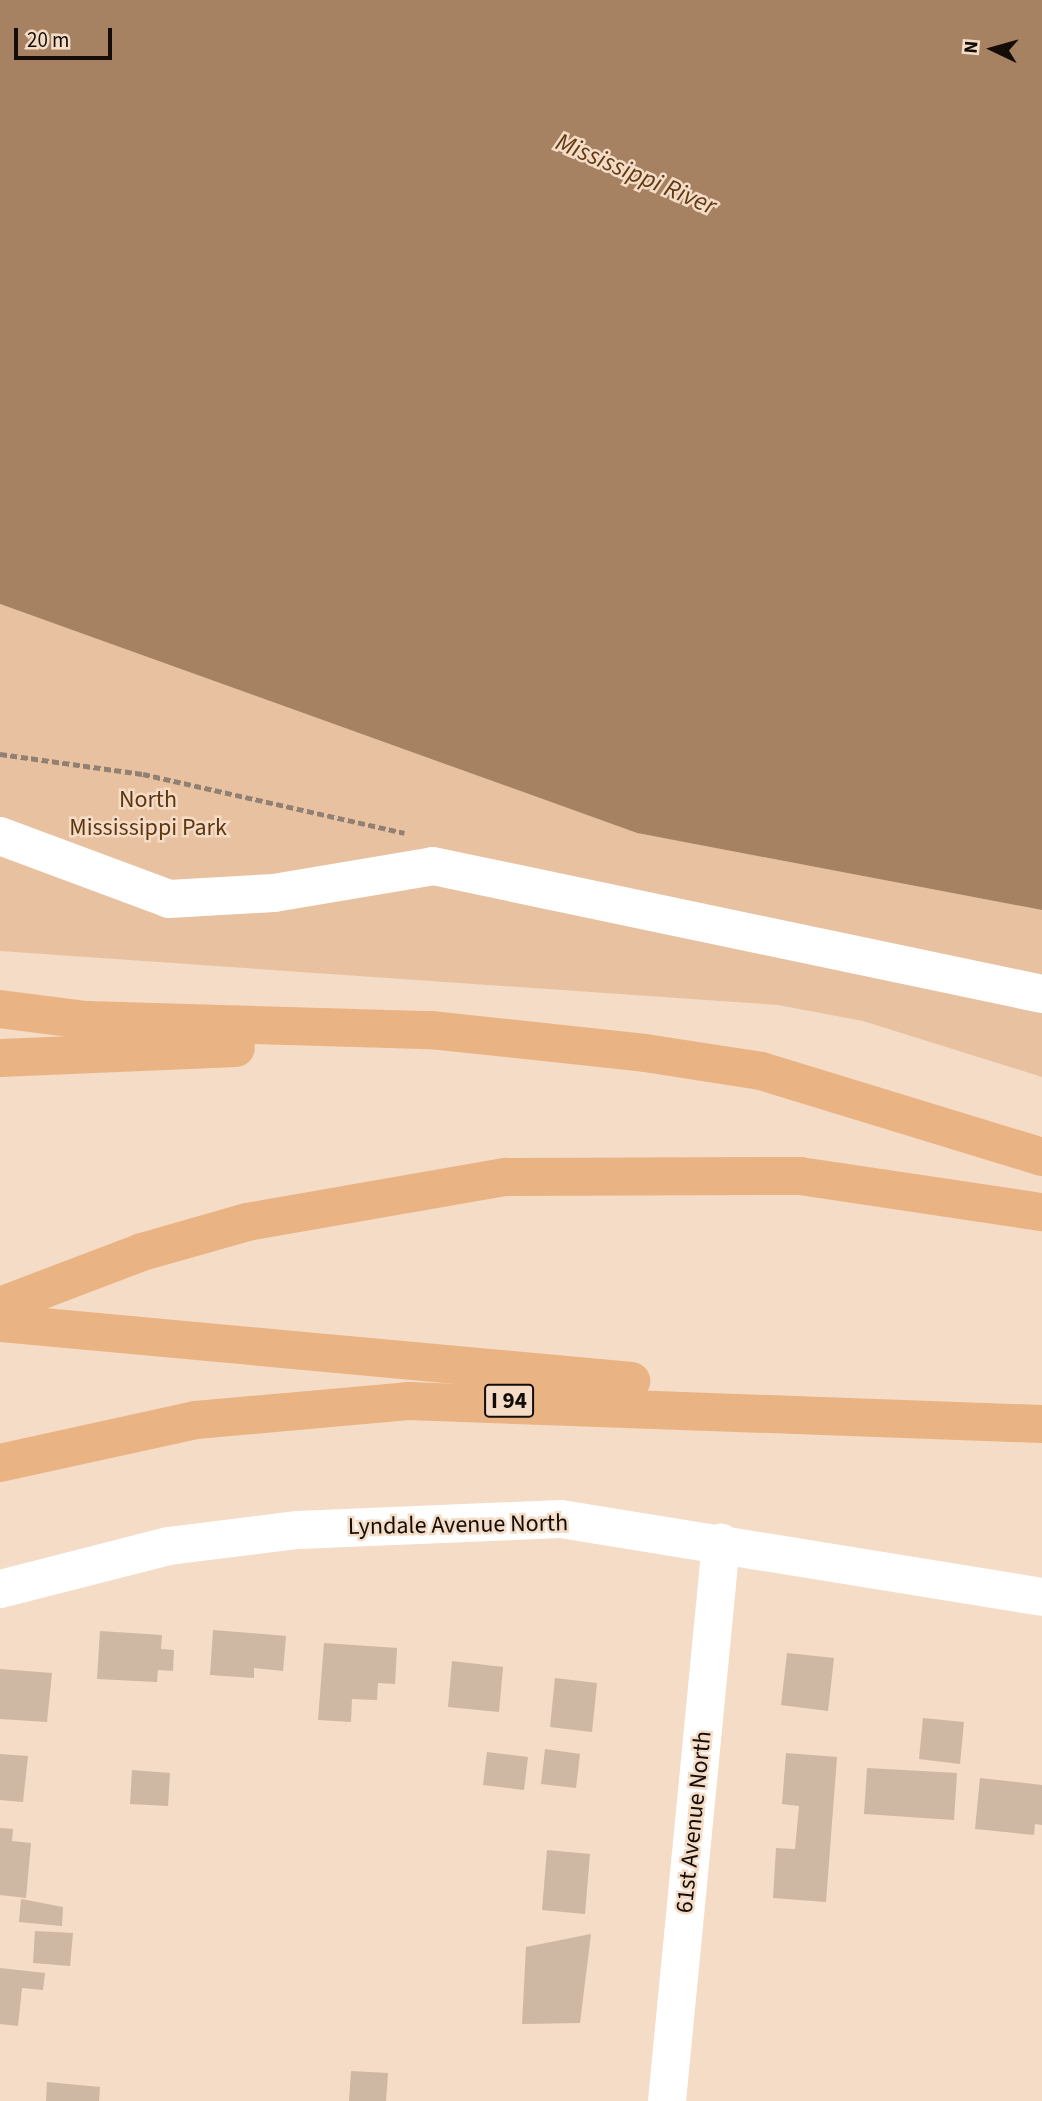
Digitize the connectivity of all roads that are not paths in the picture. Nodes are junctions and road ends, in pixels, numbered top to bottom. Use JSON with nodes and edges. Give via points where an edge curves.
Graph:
{"nodes":[{"id":1,"x":0,"y":836,"type":"edge"},
{"id":2,"x":1042,"y":995,"type":"edge"},
{"id":3,"x":0,"y":1009,"type":"edge"},
{"id":4,"x":0,"y":1058,"type":"edge"},
{"id":5,"x":883,"y":1109,"type":"junction"},
{"id":6,"x":1042,"y":1157,"type":"edge"},
{"id":7,"x":1042,"y":1212,"type":"edge"},
{"id":8,"x":0,"y":1306,"type":"edge"},
{"id":9,"x":0,"y":1323,"type":"edge"},
{"id":10,"x":1032,"y":1423,"type":"edge"},
{"id":11,"x":0,"y":1463,"type":"edge"},
{"id":12,"x":721,"y":1544,"type":"junction"},
{"id":13,"x":0,"y":1589,"type":"edge"},
{"id":14,"x":1042,"y":1597,"type":"edge"},
{"id":15,"x":667,"y":2101,"type":"edge"}],
"edges":[{"from":1,"to":2,"type":"street","via":[[169,899],[274,892],[433,866]]},
{"from":3,"to":5,"type":"highway","via":[[86,1020],[430,1030],[551,1041],[761,1071]]},
{"from":4,"to":5,"type":"highway","via":[[327,1045],[457,1048],[592,1061]]},
{"from":5,"to":6,"type":"highway"},
{"from":7,"to":8,"type":"highway","via":[[800,1176],[506,1177],[304,1209],[187,1238]]},
{"from":9,"to":10,"type":"highway","via":[[297,1347]]},
{"from":10,"to":11,"type":"highway","number":"I 94","via":[[408,1401],[196,1420]]},
{"from":12,"to":13,"type":"street","name":"Lyndale Avenue North","via":[[561,1519],[298,1530],[169,1546]]},
{"from":12,"to":14,"type":"street","name":"Lyndale Avenue North"},
{"from":12,"to":15,"type":"street","name":"61st Avenue North"}]}
